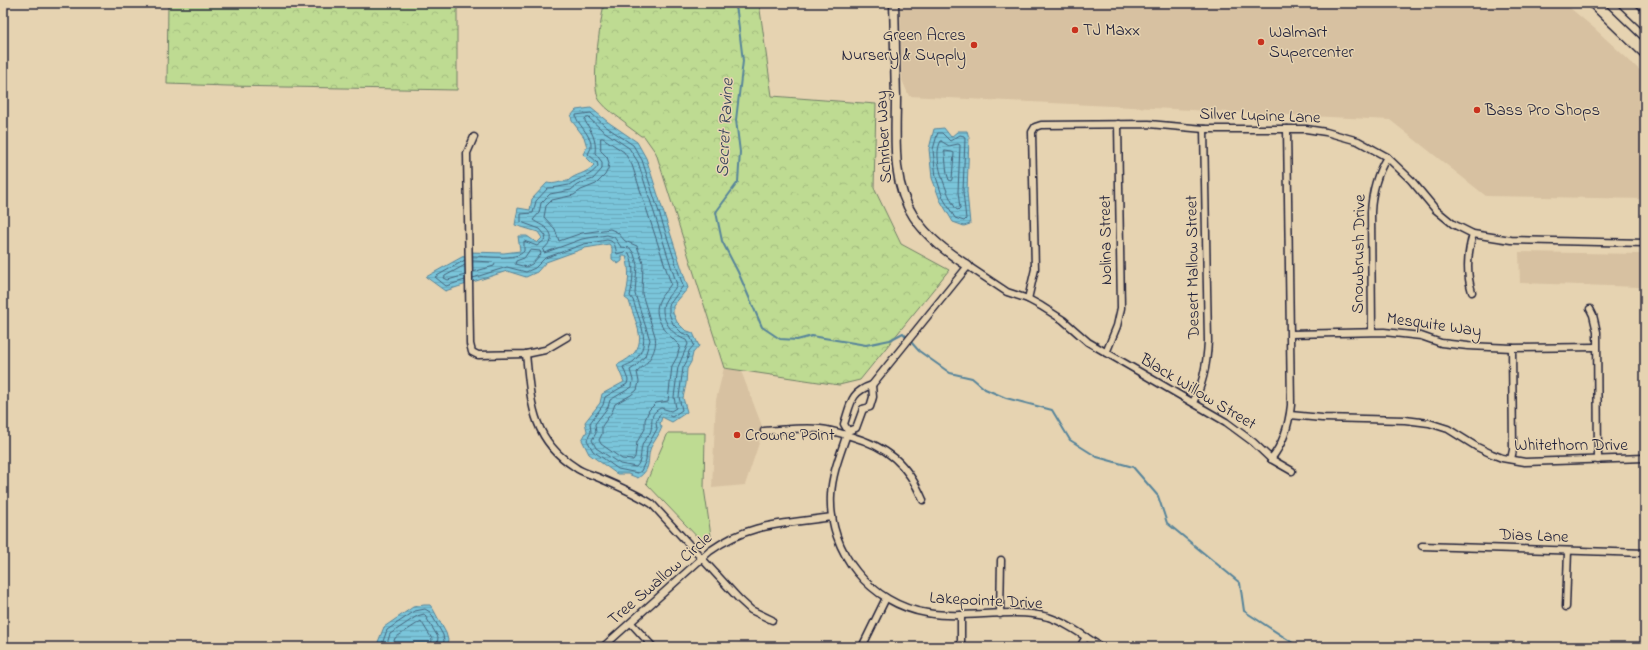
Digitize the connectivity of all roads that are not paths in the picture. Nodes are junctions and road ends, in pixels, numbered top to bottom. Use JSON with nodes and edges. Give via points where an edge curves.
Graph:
{"nodes":[{"id":1,"x":894,"y":3,"type":"edge"},
{"id":2,"x":1586,"y":3,"type":"edge"},
{"id":3,"x":1594,"y":3,"type":"edge"},
{"id":4,"x":1624,"y":3,"type":"edge"},
{"id":5,"x":1612,"y":20,"type":"junction"},
{"id":6,"x":1645,"y":23,"type":"edge"},
{"id":7,"x":1645,"y":52,"type":"edge"},
{"id":8,"x":1118,"y":124,"type":"junction"},
{"id":9,"x":1204,"y":128,"type":"junction"},
{"id":10,"x":1287,"y":129,"type":"junction"},
{"id":11,"x":474,"y":137,"type":"dead end"},
{"id":12,"x":1387,"y":157,"type":"junction"},
{"id":13,"x":1473,"y":234,"type":"junction"},
{"id":14,"x":1645,"y":243,"type":"edge"},
{"id":15,"x":968,"y":266,"type":"junction"},
{"id":16,"x":1472,"y":292,"type":"dead end"},
{"id":17,"x":1028,"y":299,"type":"junction"},
{"id":18,"x":1590,"y":309,"type":"dead end"},
{"id":19,"x":1372,"y":331,"type":"junction"},
{"id":20,"x":1291,"y":334,"type":"junction"},
{"id":21,"x":567,"y":337,"type":"dead end"},
{"id":22,"x":1596,"y":347,"type":"junction"},
{"id":23,"x":1512,"y":348,"type":"junction"},
{"id":24,"x":1106,"y":352,"type":"junction"},
{"id":25,"x":526,"y":354,"type":"junction"},
{"id":26,"x":872,"y":385,"type":"junction"},
{"id":27,"x":1193,"y":402,"type":"junction"},
{"id":28,"x":852,"y":403,"type":"junction"},
{"id":29,"x":863,"y":409,"type":"junction"},
{"id":30,"x":1290,"y":415,"type":"junction"},
{"id":31,"x":764,"y":431,"type":"dead end"},
{"id":32,"x":848,"y":433,"type":"junction"},
{"id":33,"x":1271,"y":458,"type":"junction"},
{"id":34,"x":1645,"y":458,"type":"edge"},
{"id":35,"x":1511,"y":459,"type":"junction"},
{"id":36,"x":1598,"y":460,"type":"junction"},
{"id":37,"x":1292,"y":472,"type":"dead end"},
{"id":38,"x":922,"y":500,"type":"dead end"},
{"id":39,"x":832,"y":517,"type":"junction"},
{"id":40,"x":1422,"y":546,"type":"dead end"},
{"id":41,"x":1568,"y":551,"type":"junction"},
{"id":42,"x":1645,"y":553,"type":"edge"},
{"id":43,"x":702,"y":558,"type":"junction"},
{"id":44,"x":1001,"y":560,"type":"dead end"},
{"id":45,"x":886,"y":598,"type":"junction"},
{"id":46,"x":1566,"y":607,"type":"dead end"},
{"id":47,"x":1000,"y":614,"type":"junction"},
{"id":48,"x":961,"y":615,"type":"junction"},
{"id":49,"x":772,"y":620,"type":"dead end"},
{"id":50,"x":631,"y":623,"type":"junction"},
{"id":51,"x":1086,"y":637,"type":"junction"},
{"id":52,"x":604,"y":647,"type":"edge"},
{"id":53,"x":653,"y":647,"type":"edge"},
{"id":54,"x":862,"y":647,"type":"edge"},
{"id":55,"x":961,"y":647,"type":"edge"},
{"id":56,"x":1080,"y":647,"type":"edge"},
{"id":57,"x":1101,"y":647,"type":"edge"}],
"edges":[{"from":1,"to":15,"type":"street","name":"Schriber Way","via":[[896,140],[901,187],[913,217],[934,242]]},
{"from":2,"to":5,"type":"highway"},
{"from":3,"to":5,"type":"highway"},
{"from":4,"to":6,"type":"highway"},
{"from":5,"to":7,"type":"highway"},
{"from":8,"to":9,"type":"street","name":"Silver Lupine Lane"},
{"from":8,"to":17,"type":"street","name":"Silver Lupine Lane","via":[[1040,125],[1032,132],[1035,269]]},
{"from":8,"to":24,"type":"street","name":"Nolina Street","via":[[1121,308],[1117,326]]},
{"from":9,"to":10,"type":"street","name":"Silver Lupine Lane"},
{"from":9,"to":27,"type":"street","name":"Desert Mallow Street","via":[[1208,341],[1203,379]]},
{"from":10,"to":12,"type":"street","name":"Silver Lupine Lane","via":[[1314,130],[1346,138],[1367,145]]},
{"from":10,"to":20,"type":"street"},
{"from":11,"to":25,"type":"street","via":[[468,154],[470,344],[472,352],[478,355]]},
{"from":12,"to":13,"type":"street","name":"Silver Lupine Lane","via":[[1411,180],[1436,210],[1453,224]]},
{"from":12,"to":19,"type":"street","name":"Snowbrush Drive","via":[[1376,179],[1372,196]]},
{"from":13,"to":14,"type":"street","name":"Silver Lupine Lane","via":[[1511,240]]},
{"from":13,"to":16,"type":"street","via":[[1468,258]]},
{"from":15,"to":17,"type":"street","name":"Black Willow Street","via":[[1007,292]]},
{"from":15,"to":26,"type":"street","name":"Lakepointe Drive"},
{"from":17,"to":24,"type":"street","name":"Black Willow Street"},
{"from":18,"to":22,"type":"street","via":[[1596,324]]},
{"from":19,"to":20,"type":"street","name":"Mesquite Way"},
{"from":19,"to":23,"type":"street","name":"Mesquite Way","via":[[1421,336],[1457,346]]},
{"from":20,"to":30,"type":"street"},
{"from":21,"to":25,"type":"street","via":[[545,350]]},
{"from":22,"to":23,"type":"street","name":"Mesquite Way"},
{"from":22,"to":36,"type":"street"},
{"from":23,"to":35,"type":"street"},
{"from":24,"to":27,"type":"street","name":"Black Willow Street"},
{"from":25,"to":43,"type":"street","via":[[531,405],[541,431],[556,452],[575,468],[637,494],[652,504]]},
{"from":26,"to":28,"type":"street","name":"Lakepointe Drive","via":[[853,395]]},
{"from":26,"to":29,"type":"street","name":"Lakepointe Drive","via":[[870,407]]},
{"from":27,"to":33,"type":"street","name":"Black Willow Street","via":[[1240,432]]},
{"from":28,"to":29,"type":"street"},
{"from":28,"to":32,"type":"street","name":"Lakepointe Drive","via":[[844,424]]},
{"from":29,"to":32,"type":"street","name":"Lakepointe Drive","via":[[856,428]]},
{"from":30,"to":33,"type":"street","via":[[1282,442]]},
{"from":30,"to":35,"type":"street","name":"Whitethorn Drive","via":[[1429,423],[1448,429],[1492,454]]},
{"from":31,"to":32,"type":"street","via":[[820,429]]},
{"from":32,"to":38,"type":"street","via":[[892,455],[912,478]]},
{"from":32,"to":39,"type":"street","name":"Lakepointe Drive","via":[[832,482]]},
{"from":33,"to":37,"type":"street","name":"Black Willow Street"},
{"from":34,"to":36,"type":"street","name":"Whitethorn Drive"},
{"from":35,"to":36,"type":"street","name":"Whitethorn Drive","via":[[1543,462]]},
{"from":39,"to":43,"type":"street","name":"Tree Swallow Circle","via":[[761,526],[725,541]]},
{"from":39,"to":45,"type":"street","name":"Lakepointe Drive","via":[[838,540],[854,568]]},
{"from":40,"to":41,"type":"street","name":"Dias Lane"},
{"from":41,"to":42,"type":"street","name":"Dias Lane"},
{"from":41,"to":46,"type":"street"},
{"from":43,"to":49,"type":"street","via":[[751,610]]},
{"from":43,"to":50,"type":"street","name":"Tree Swallow Circle"},
{"from":44,"to":47,"type":"street"},
{"from":45,"to":48,"type":"street","name":"Lakepointe Drive","via":[[916,611],[937,615]]},
{"from":45,"to":54,"type":"street"},
{"from":47,"to":48,"type":"street","name":"Lakepointe Drive"},
{"from":47,"to":51,"type":"street","name":"Lakepointe Drive","via":[[1026,614],[1049,618]]},
{"from":48,"to":55,"type":"street"},
{"from":50,"to":52,"type":"street","name":"Tree Swallow Circle"},
{"from":50,"to":53,"type":"street"},
{"from":51,"to":56,"type":"street"},
{"from":51,"to":57,"type":"street","name":"Lakepointe Drive"}]}
